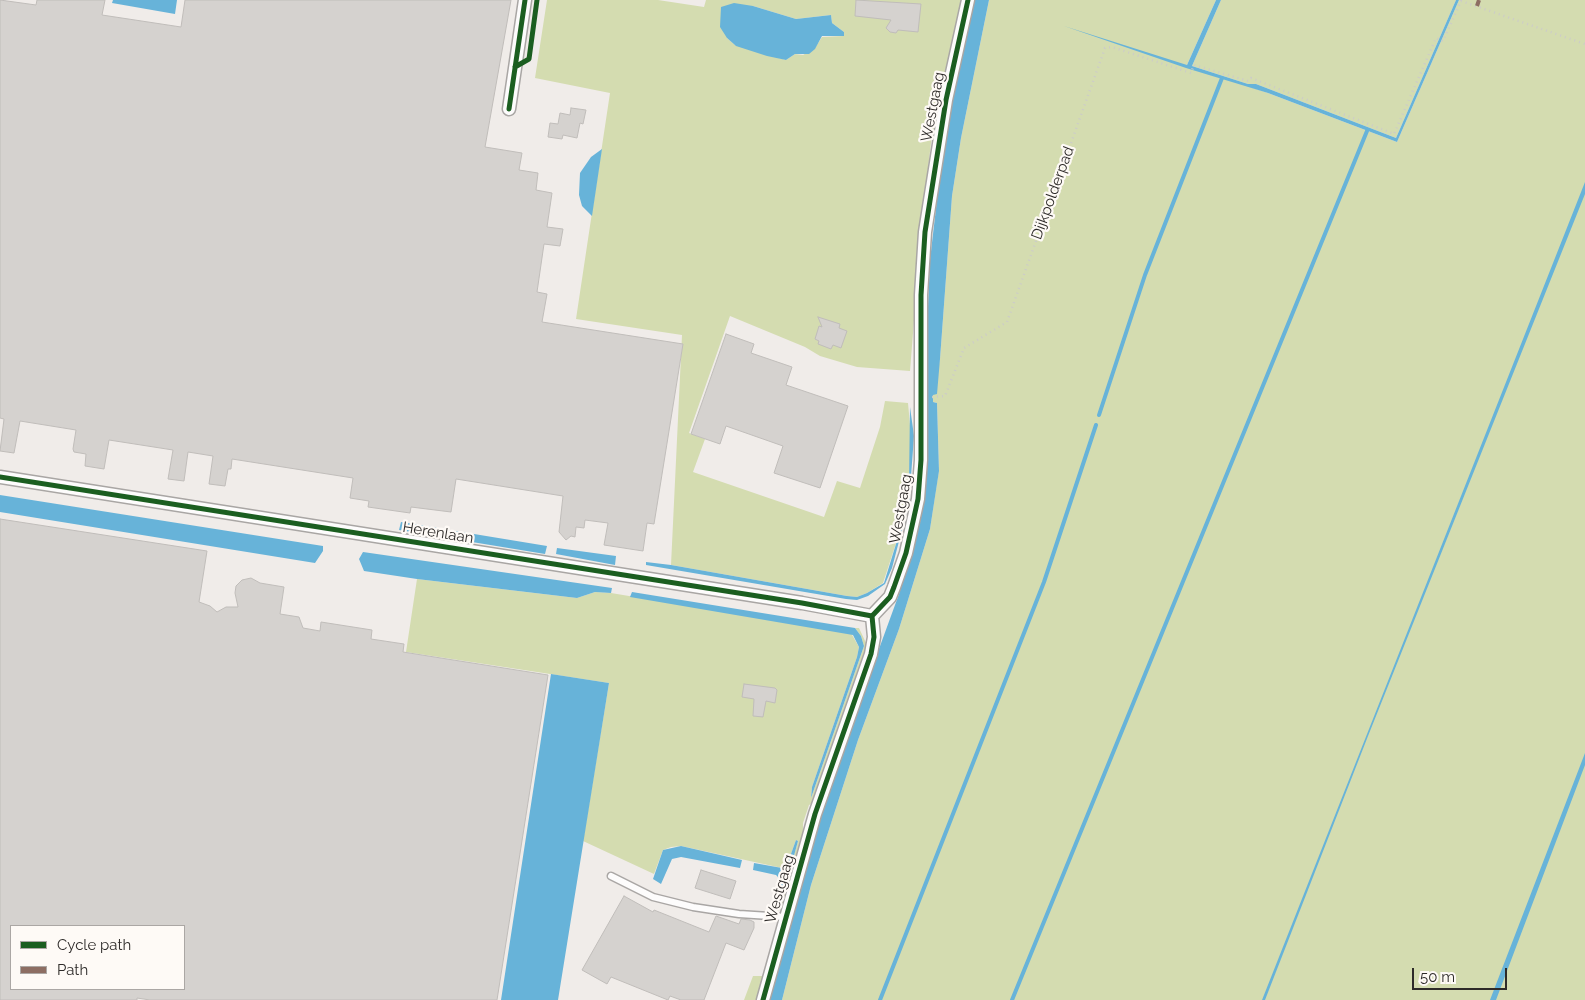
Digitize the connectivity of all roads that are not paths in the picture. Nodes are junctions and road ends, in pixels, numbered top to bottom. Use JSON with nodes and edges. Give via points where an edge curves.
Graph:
{"nodes":[{"id":1,"x":525,"y":0,"type":"edge"},
{"id":2,"x":968,"y":0,"type":"edge"},
{"id":3,"x":509,"y":109,"type":"dead end"},
{"id":4,"x":0,"y":477,"type":"edge"},
{"id":5,"x":872,"y":616,"type":"junction"},
{"id":6,"x":611,"y":876,"type":"dead end"},
{"id":7,"x":785,"y":916,"type":"junction"},
{"id":8,"x":763,"y":1000,"type":"edge"}],
"edges":[{"from":1,"to":3,"type":"street"},
{"from":2,"to":5,"type":"street","name":"Westgaag","via":[[946,100],[925,232],[918,499],[894,587],[890,597]]},
{"from":4,"to":5,"type":"street","name":"Herenlaan"},
{"from":5,"to":7,"type":"street","name":"Westgaag","via":[[874,637],[871,654],[815,814]]},
{"from":6,"to":7,"type":"lane","via":[[653,897],[693,908]]},
{"from":7,"to":8,"type":"street","name":"Westgaag"}]}
